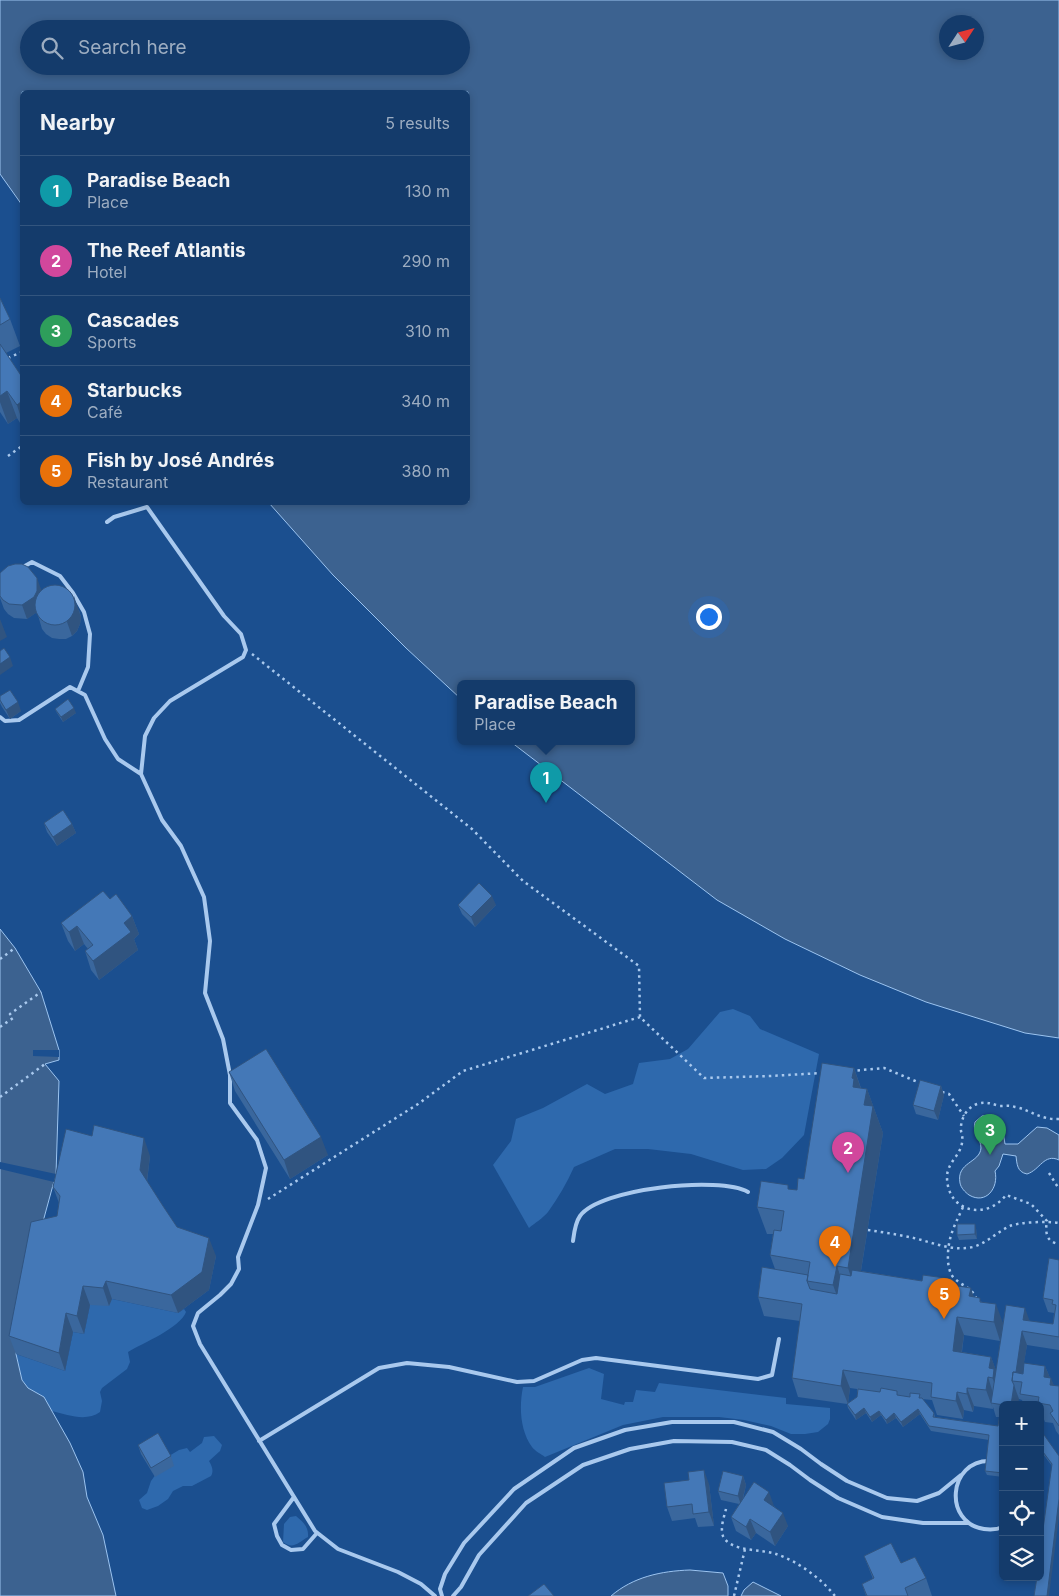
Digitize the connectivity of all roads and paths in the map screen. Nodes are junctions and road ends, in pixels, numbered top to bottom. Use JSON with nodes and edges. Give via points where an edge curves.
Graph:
{"nodes":[{"id":1,"x":20,"y":353,"type":"edge"},
{"id":2,"x":6,"y":358,"type":"edge"},
{"id":3,"x":20,"y":447,"type":"edge"},
{"id":4,"x":8,"y":456,"type":"dead end"},
{"id":5,"x":107,"y":522,"type":"dead end"},
{"id":6,"x":16,"y":572,"type":"edge"},
{"id":7,"x":246,"y":650,"type":"junction"},
{"id":8,"x":78,"y":691,"type":"junction"},
{"id":9,"x":0,"y":717,"type":"edge"},
{"id":10,"x":141,"y":774,"type":"junction"},
{"id":11,"x":15,"y":948,"type":"dead end"},
{"id":12,"x":0,"y":959,"type":"edge"},
{"id":13,"x":41,"y":992,"type":"dead end"},
{"id":14,"x":640,"y":1017,"type":"junction"},
{"id":15,"x":0,"y":1027,"type":"edge"},
{"id":16,"x":45,"y":1064,"type":"dead end"},
{"id":17,"x":846,"y":1071,"type":"edge"},
{"id":18,"x":827,"y":1072,"type":"edge"},
{"id":19,"x":924,"y":1085,"type":"edge"},
{"id":20,"x":940,"y":1091,"type":"edge"},
{"id":21,"x":0,"y":1097,"type":"edge"},
{"id":22,"x":964,"y":1116,"type":"junction"},
{"id":23,"x":1059,"y":1119,"type":"edge"},
{"id":24,"x":1049,"y":1173,"type":"dead end"},
{"id":25,"x":1059,"y":1189,"type":"edge"},
{"id":26,"x":748,"y":1192,"type":"dead end"},
{"id":27,"x":258,"y":1205,"type":"junction"},
{"id":28,"x":963,"y":1206,"type":"junction"},
{"id":29,"x":1047,"y":1221,"type":"junction"},
{"id":30,"x":1059,"y":1223,"type":"edge"},
{"id":31,"x":868,"y":1230,"type":"dead end"},
{"id":32,"x":573,"y":1242,"type":"dead end"},
{"id":33,"x":1059,"y":1244,"type":"edge"},
{"id":34,"x":948,"y":1248,"type":"junction"},
{"id":35,"x":978,"y":1308,"type":"edge"},
{"id":36,"x":779,"y":1339,"type":"dead end"},
{"id":37,"x":259,"y":1441,"type":"junction"},
{"id":38,"x":997,"y":1461,"type":"edge"},
{"id":39,"x":962,"y":1475,"type":"junction"},
{"id":40,"x":294,"y":1497,"type":"junction"},
{"id":41,"x":726,"y":1509,"type":"dead end"},
{"id":42,"x":969,"y":1523,"type":"junction"},
{"id":43,"x":999,"y":1528,"type":"edge"},
{"id":44,"x":317,"y":1533,"type":"junction"},
{"id":45,"x":745,"y":1549,"type":"junction"},
{"id":46,"x":435,"y":1596,"type":"edge"},
{"id":47,"x":442,"y":1596,"type":"edge"},
{"id":48,"x":453,"y":1596,"type":"edge"},
{"id":49,"x":734,"y":1596,"type":"edge"},
{"id":50,"x":835,"y":1596,"type":"edge"}],
"edges":[{"from":1,"to":2,"type":"path"},
{"from":3,"to":4,"type":"path"},
{"from":5,"to":7,"type":"lane","via":[[147,507],[224,616],[241,634]]},
{"from":6,"to":8,"type":"lane","via":[[32,562],[60,576],[84,612],[90,634],[88,667]]},
{"from":7,"to":10,"type":"lane","via":[[243,657],[170,701],[154,718],[145,736]]},
{"from":7,"to":14,"type":"path","via":[[472,829],[523,881],[639,966]]},
{"from":8,"to":9,"type":"lane","via":[[70,687],[19,720],[5,721]]},
{"from":8,"to":10,"type":"lane","via":[[85,695],[118,759]]},
{"from":10,"to":27,"type":"lane","via":[[162,820],[181,846],[204,897],[210,941],[205,994],[223,1039],[230,1075],[230,1103],[257,1140],[266,1168]]},
{"from":11,"to":12,"type":"path"},
{"from":13,"to":15,"type":"path","via":[[10,1014],[13,1018]]},
{"from":14,"to":18,"type":"path","via":[[704,1078]]},
{"from":14,"to":27,"type":"path","via":[[463,1071],[418,1104]]},
{"from":16,"to":21,"type":"path"},
{"from":17,"to":19,"type":"path","via":[[884,1068]]},
{"from":20,"to":22,"type":"path","via":[[949,1094]]},
{"from":22,"to":23,"type":"path","via":[[971,1107],[990,1102],[1016,1107],[1036,1116]]},
{"from":22,"to":28,"type":"path","via":[[961,1123],[963,1141],[946,1174],[951,1195]]},
{"from":24,"to":25,"type":"path"},
{"from":26,"to":32,"type":"lane","via":[[707,1186],[669,1187],[624,1194],[595,1204],[581,1215]]},
{"from":27,"to":37,"type":"lane","via":[[238,1257],[239,1269],[231,1284],[198,1313],[193,1326],[200,1344]]},
{"from":28,"to":29,"type":"path","via":[[978,1211],[990,1209],[1006,1195],[1031,1204]]},
{"from":28,"to":34,"type":"path"},
{"from":29,"to":30,"type":"path"},
{"from":29,"to":33,"type":"path","via":[[1047,1236]]},
{"from":29,"to":34,"type":"path","via":[[1011,1226],[974,1246]]},
{"from":31,"to":34,"type":"path"},
{"from":34,"to":35,"type":"path","via":[[949,1269],[955,1279],[971,1289]]},
{"from":36,"to":37,"type":"lane","via":[[772,1375],[758,1379],[596,1358],[582,1360],[534,1381],[517,1382],[449,1367],[407,1363],[379,1368]]},
{"from":37,"to":40,"type":"lane"},
{"from":38,"to":39,"type":"lane","via":[[984,1461]]},
{"from":39,"to":42,"type":"lane","via":[[955,1491],[956,1502]]},
{"from":39,"to":47,"type":"lane","via":[[939,1493],[917,1501],[887,1498],[847,1481],[773,1432],[734,1422],[672,1422],[625,1430],[574,1448],[514,1489],[464,1543],[445,1574],[440,1589]]},
{"from":40,"to":44,"type":"lane"},
{"from":40,"to":44,"type":"lane","via":[[274,1524],[282,1545],[291,1550],[303,1548]]},
{"from":41,"to":45,"type":"path","via":[[723,1536]]},
{"from":42,"to":43,"type":"lane","via":[[991,1530]]},
{"from":42,"to":48,"type":"lane","via":[[923,1523],[882,1517],[838,1498],[766,1450],[732,1442],[674,1441],[630,1449],[583,1465],[526,1503],[479,1555],[462,1587]]},
{"from":44,"to":46,"type":"lane","via":[[338,1549],[398,1572]]},
{"from":45,"to":49,"type":"path"},
{"from":45,"to":50,"type":"path","via":[[775,1553],[791,1561],[814,1576]]}]}
